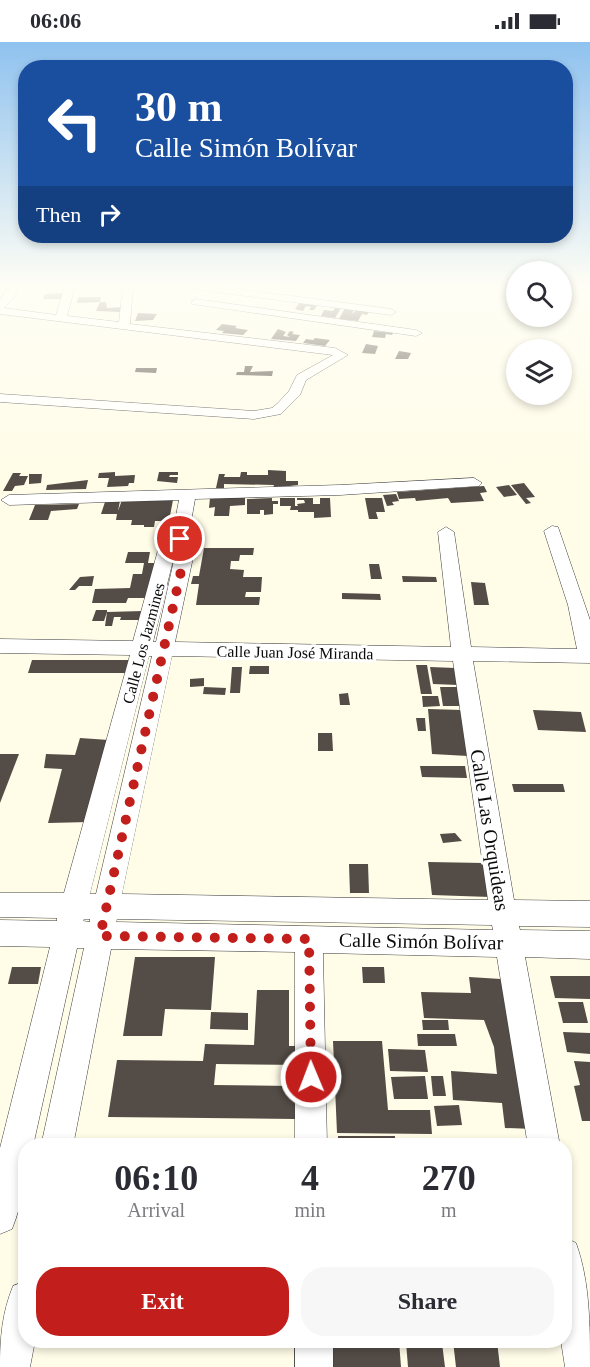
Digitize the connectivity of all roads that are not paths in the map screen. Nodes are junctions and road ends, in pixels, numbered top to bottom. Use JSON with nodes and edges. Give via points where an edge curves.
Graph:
{"nodes":[{"id":1,"x":301,"y":348,"type":"edge"},
{"id":2,"x":0,"y":398,"type":"edge"},
{"id":3,"x":474,"y":483,"type":"dead end"},
{"id":4,"x":188,"y":493,"type":"junction"},
{"id":5,"x":9,"y":500,"type":"dead end"},
{"id":6,"x":552,"y":531,"type":"dead end"},
{"id":7,"x":446,"y":532,"type":"dead end"},
{"id":8,"x":0,"y":646,"type":"edge"},
{"id":9,"x":153,"y":649,"type":"junction"},
{"id":10,"x":461,"y":656,"type":"junction"},
{"id":11,"x":589,"y":656,"type":"edge"},
{"id":12,"x":0,"y":905,"type":"edge"},
{"id":13,"x":74,"y":907,"type":"junction"},
{"id":14,"x":106,"y":908,"type":"junction"},
{"id":15,"x":503,"y":912,"type":"junction"},
{"id":16,"x":590,"y":914,"type":"edge"},
{"id":17,"x":0,"y":933,"type":"edge"},
{"id":18,"x":66,"y":936,"type":"junction"},
{"id":19,"x":100,"y":936,"type":"junction"},
{"id":20,"x":309,"y":939,"type":"junction"},
{"id":21,"x":508,"y":942,"type":"junction"},
{"id":22,"x":590,"y":945,"type":"edge"},
{"id":23,"x":19,"y":1138,"type":"edge"},
{"id":24,"x":59,"y":1138,"type":"edge"},
{"id":25,"x":311,"y":1138,"type":"edge"},
{"id":26,"x":543,"y":1138,"type":"edge"},
{"id":27,"x":18,"y":1140,"type":"edge"},
{"id":28,"x":0,"y":1217,"type":"edge"},
{"id":29,"x":572,"y":1300,"type":"edge"},
{"id":30,"x":18,"y":1335,"type":"edge"},
{"id":31,"x":314,"y":1348,"type":"edge"},
{"id":32,"x":11,"y":1367,"type":"edge"},
{"id":33,"x":314,"y":1367,"type":"edge"},
{"id":34,"x":584,"y":1367,"type":"edge"}],
"edges":[{"from":1,"to":2,"type":"street","via":[[342,355],[301,378],[283,406],[266,413]]},
{"from":3,"to":4,"type":"street"},
{"from":4,"to":5,"type":"street"},
{"from":4,"to":9,"type":"street","name":"Calle Los Jazmines","via":[[180,539],[168,550]]},
{"from":6,"to":11,"type":"street"},
{"from":7,"to":10,"type":"street","name":"Calle Las Orquideas"},
{"from":8,"to":9,"type":"street","name":"Calle Juan José Miranda"},
{"from":9,"to":10,"type":"street","name":"Calle Juan José Miranda"},
{"from":9,"to":13,"type":"street","name":"Calle Los Jazmines"},
{"from":9,"to":14,"type":"street","name":"Calle Los Jazmines"},
{"from":10,"to":11,"type":"street","name":"Calle Juan José Miranda"},
{"from":10,"to":15,"type":"street","name":"Calle Las Orquideas"},
{"from":12,"to":13,"type":"street","name":"Calle Simón Bolívar"},
{"from":13,"to":14,"type":"street","name":"Calle Simón Bolívar"},
{"from":13,"to":18,"type":"street","name":"Calle Los Jazmines"},
{"from":14,"to":15,"type":"street","name":"Calle Simón Bolívar"},
{"from":14,"to":19,"type":"street","name":"Calle Los Jazmines"},
{"from":15,"to":16,"type":"street","name":"Calle Simón Bolívar"},
{"from":15,"to":21,"type":"street","name":"Calle Las Orquideas"},
{"from":17,"to":18,"type":"street","name":"Calle Simón Bolívar"},
{"from":18,"to":19,"type":"street","name":"Calle Simón Bolívar"},
{"from":18,"to":23,"type":"street","name":"Calle Los Jazmines"},
{"from":19,"to":20,"type":"street","name":"Calle Simón Bolívar"},
{"from":19,"to":24,"type":"street","name":"Calle Los Jazmines"},
{"from":20,"to":21,"type":"street","name":"Calle Simón Bolívar"},
{"from":20,"to":25,"type":"street"},
{"from":21,"to":22,"type":"street","name":"Calle Simón Bolívar"},
{"from":21,"to":26,"type":"street","name":"Calle Las Orquideas"},
{"from":27,"to":28,"type":"street","name":"Calle Los Jazmines"},
{"from":29,"to":34,"type":"street"},
{"from":30,"to":32,"type":"street"},
{"from":31,"to":33,"type":"street"}]}
